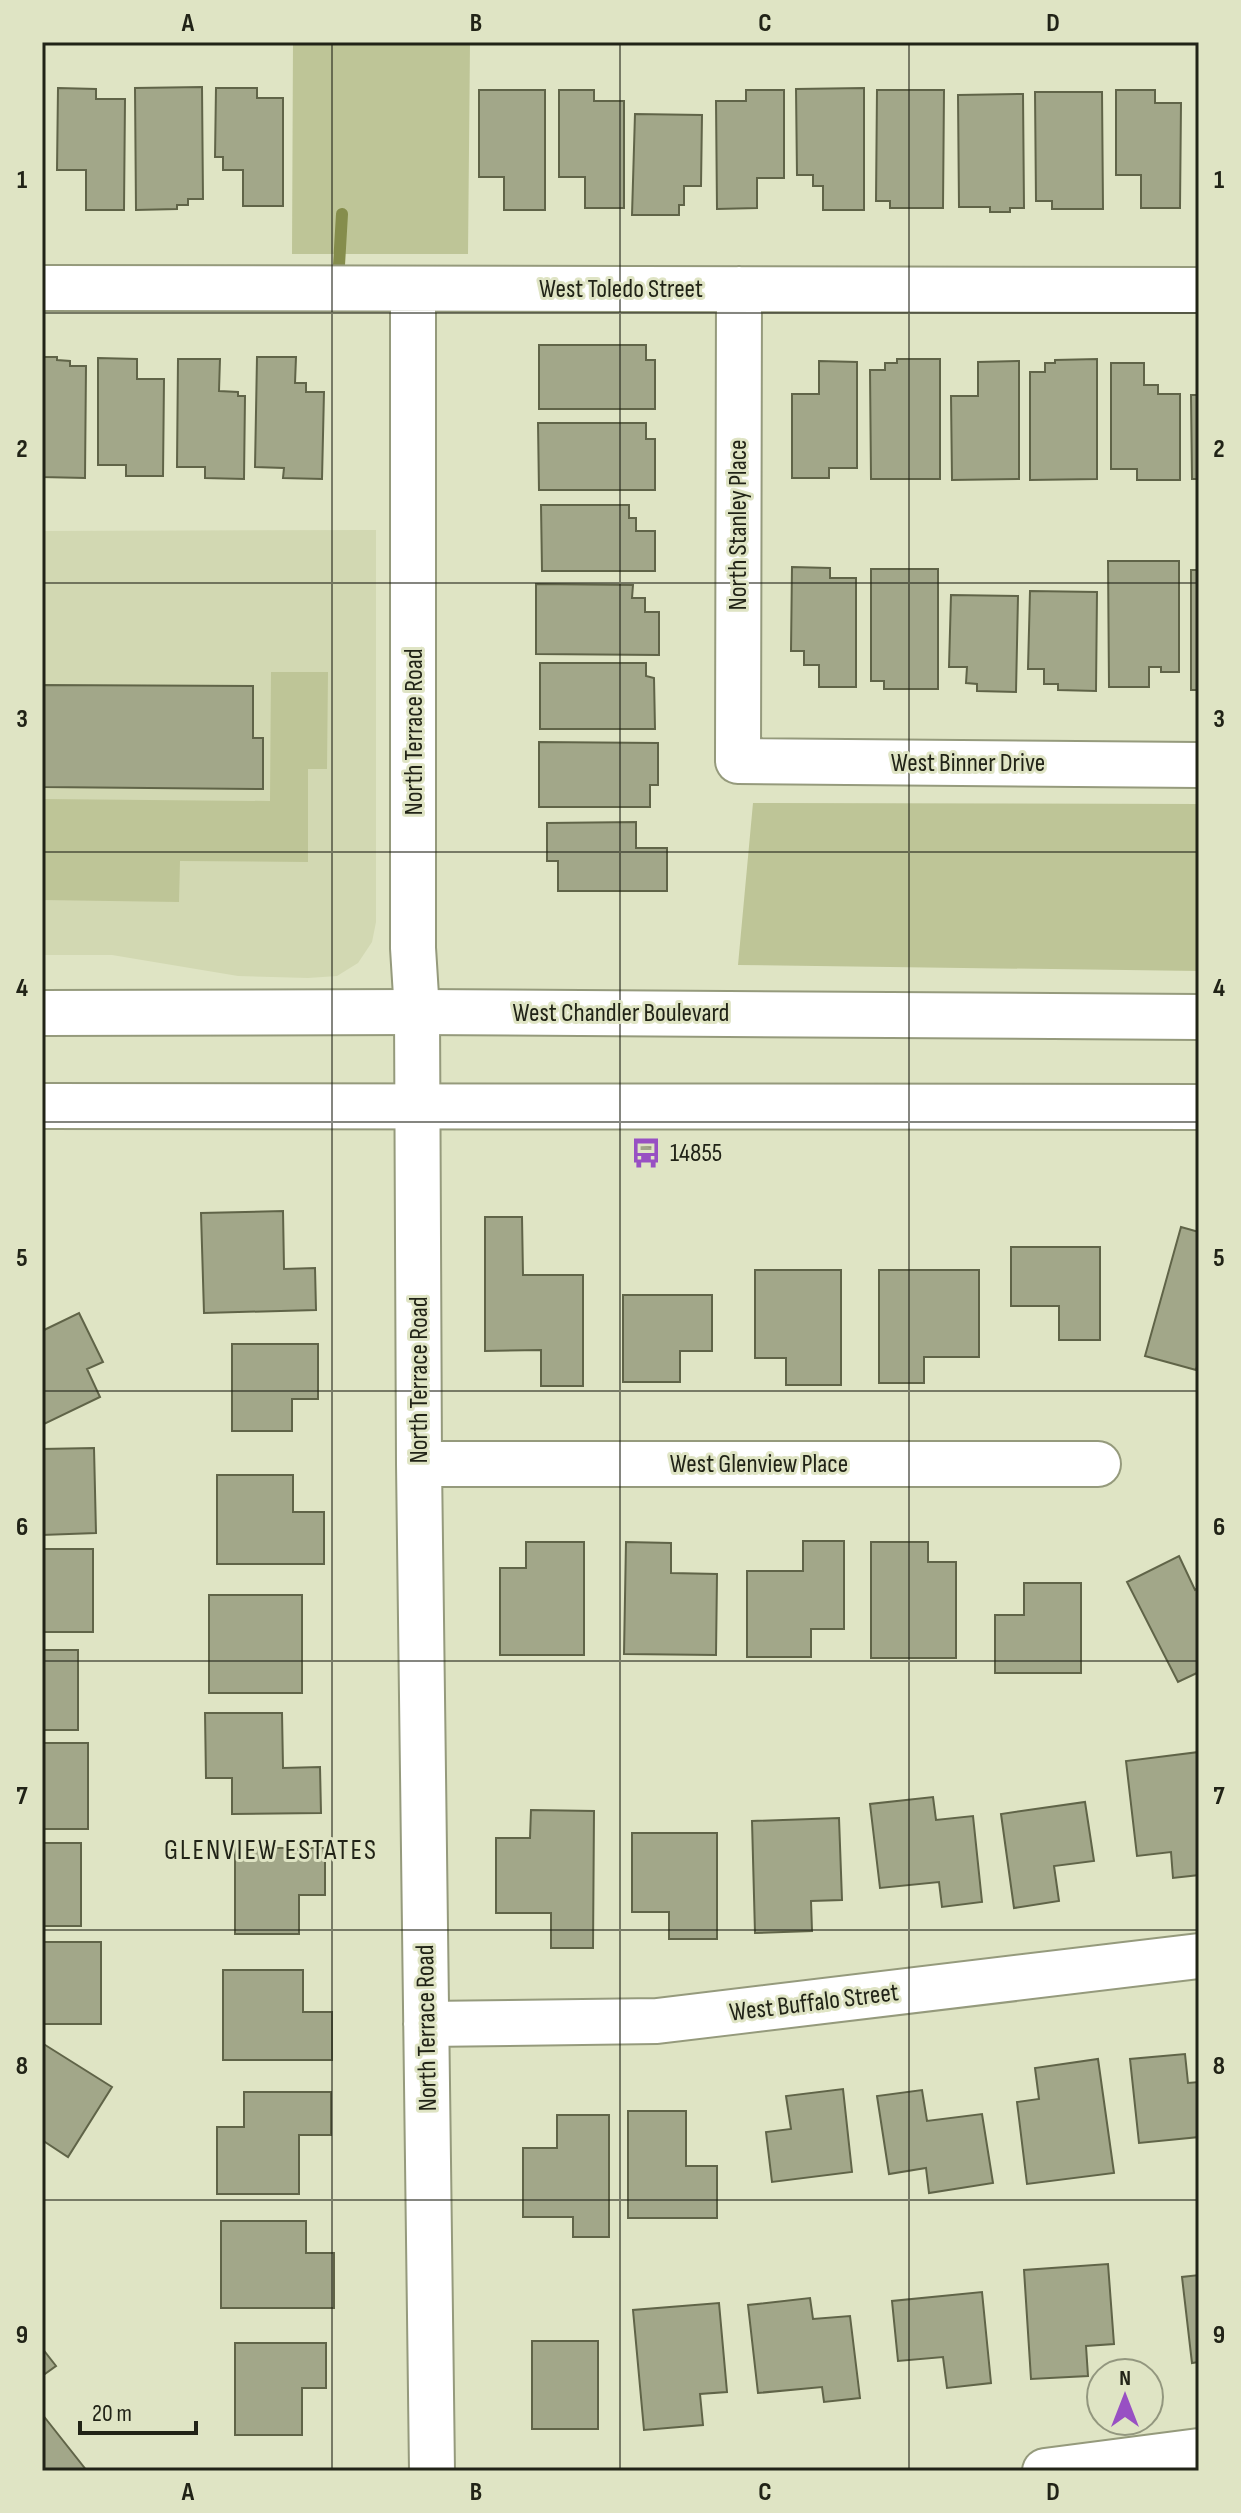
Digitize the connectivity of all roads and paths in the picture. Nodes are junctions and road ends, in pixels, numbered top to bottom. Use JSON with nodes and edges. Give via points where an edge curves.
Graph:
{"nodes":[{"id":1,"x":42,"y":288,"type":"edge"},
{"id":2,"x":413,"y":289,"type":"junction"},
{"id":3,"x":739,"y":289,"type":"junction"},
{"id":4,"x":1199,"y":290,"type":"edge"},
{"id":5,"x":738,"y":761,"type":"joint"},
{"id":6,"x":1199,"y":765,"type":"edge"},
{"id":7,"x":417,"y":1012,"type":"junction"},
{"id":8,"x":42,"y":1013,"type":"edge"},
{"id":9,"x":1199,"y":1017,"type":"edge"},
{"id":10,"x":42,"y":1106,"type":"edge"},
{"id":11,"x":418,"y":1106,"type":"junction"},
{"id":12,"x":1199,"y":1107,"type":"edge"},
{"id":13,"x":419,"y":1464,"type":"junction"},
{"id":14,"x":1098,"y":1464,"type":"dead end"},
{"id":15,"x":1199,"y":1956,"type":"edge"},
{"id":16,"x":426,"y":2024,"type":"junction"},
{"id":17,"x":1199,"y":2451,"type":"edge"},
{"id":18,"x":432,"y":2471,"type":"edge"},
{"id":19,"x":1045,"y":2471,"type":"edge"}],
"edges":[{"from":1,"to":2,"type":"street","name":"West Toledo Street"},
{"from":2,"to":3,"type":"street","name":"West Toledo Street"},
{"from":2,"to":7,"type":"street","name":"North Terrace Road"},
{"from":3,"to":4,"type":"street","name":"West Toledo Street"},
{"from":3,"to":5,"type":"street","name":"North Stanley Place"},
{"from":5,"to":6,"type":"street","name":"West Binner Drive"},
{"from":7,"to":8,"type":"street","name":"West Chandler Boulevard"},
{"from":7,"to":9,"type":"street","name":"West Chandler Boulevard"},
{"from":7,"to":11,"type":"street","name":"North Terrace Road"},
{"from":10,"to":11,"type":"street"},
{"from":11,"to":12,"type":"street"},
{"from":11,"to":13,"type":"street","name":"North Terrace Road"},
{"from":13,"to":14,"type":"street","name":"West Glenview Place"},
{"from":13,"to":16,"type":"street","name":"North Terrace Road"},
{"from":15,"to":16,"type":"street","name":"West Buffalo Street","via":[[657,2021]]},
{"from":16,"to":18,"type":"street","name":"North Terrace Road"},
{"from":17,"to":19,"type":"street"}]}
